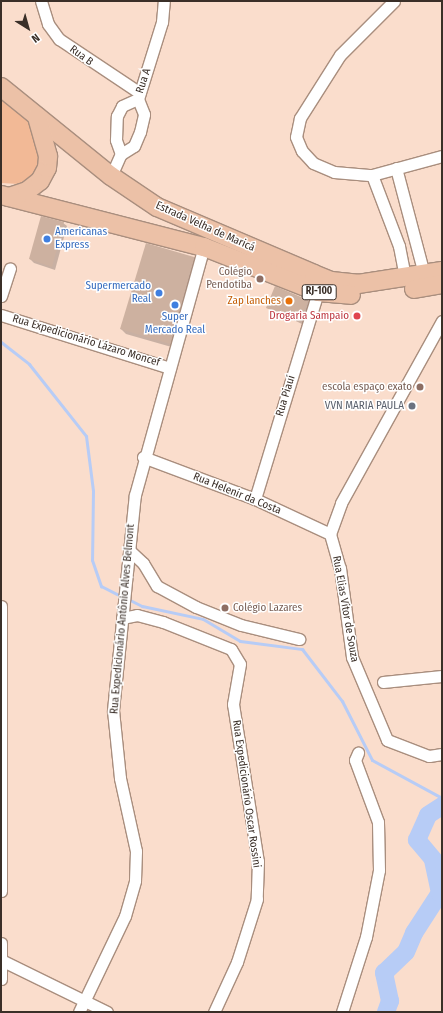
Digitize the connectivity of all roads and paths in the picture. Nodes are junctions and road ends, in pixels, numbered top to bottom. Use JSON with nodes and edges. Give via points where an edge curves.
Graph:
{"nodes":[{"id":1,"x":41,"y":1,"type":"edge"},
{"id":2,"x":164,"y":1,"type":"edge"},
{"id":3,"x":394,"y":1,"type":"edge"},
{"id":4,"x":1,"y":87,"type":"edge"},
{"id":5,"x":139,"y":96,"type":"junction"},
{"id":6,"x":37,"y":118,"type":"junction"},
{"id":7,"x":121,"y":154,"type":"junction"},
{"id":8,"x":442,"y":156,"type":"edge"},
{"id":9,"x":396,"y":168,"type":"junction"},
{"id":10,"x":372,"y":175,"type":"junction"},
{"id":11,"x":111,"y":176,"type":"junction"},
{"id":12,"x":5,"y":196,"type":"edge"},
{"id":13,"x":157,"y":207,"type":"junction"},
{"id":14,"x":148,"y":232,"type":"junction"},
{"id":15,"x":204,"y":247,"type":"junction"},
{"id":16,"x":10,"y":268,"type":"dead end"},
{"id":17,"x":442,"y":271,"type":"edge"},
{"id":18,"x":424,"y":274,"type":"junction"},
{"id":19,"x":405,"y":278,"type":"junction"},
{"id":20,"x":442,"y":284,"type":"edge"},
{"id":21,"x":318,"y":292,"type":"junction"},
{"id":22,"x":1,"y":296,"type":"edge"},
{"id":23,"x":1,"y":315,"type":"edge"},
{"id":24,"x":442,"y":321,"type":"edge"},
{"id":25,"x":170,"y":368,"type":"junction"},
{"id":26,"x":143,"y":457,"type":"junction"},
{"id":27,"x":255,"y":499,"type":"junction"},
{"id":28,"x":330,"y":534,"type":"junction"},
{"id":29,"x":130,"y":551,"type":"junction"},
{"id":30,"x":1,"y":606,"type":"edge"},
{"id":31,"x":123,"y":616,"type":"junction"},
{"id":32,"x":299,"y":639,"type":"dead end"},
{"id":33,"x":1,"y":641,"type":"edge"},
{"id":34,"x":442,"y":676,"type":"edge"},
{"id":35,"x":383,"y":682,"type":"dead end"},
{"id":36,"x":358,"y":753,"type":"dead end"},
{"id":37,"x":442,"y":754,"type":"edge"},
{"id":38,"x":1,"y":891,"type":"edge"},
{"id":39,"x":1,"y":943,"type":"edge"},
{"id":40,"x":1,"y":960,"type":"edge"},
{"id":41,"x":1,"y":979,"type":"edge"},
{"id":42,"x":84,"y":1000,"type":"junction"},
{"id":43,"x":79,"y":1012,"type":"edge"},
{"id":44,"x":107,"y":1012,"type":"edge"},
{"id":45,"x":214,"y":1012,"type":"edge"},
{"id":46,"x":342,"y":1012,"type":"edge"}],
"edges":[{"from":1,"to":5,"type":"street","name":"Rua B","via":[[48,24],[59,40]]},
{"from":2,"to":5,"type":"street","name":"Rua A","via":[[162,22]]},
{"from":3,"to":10,"type":"street","via":[[340,55],[300,118],[296,136],[302,151],[313,163],[334,172]]},
{"from":4,"to":6,"type":"main road","name":"Estrada Velha de Maricá","number":"RJ-100"},
{"from":5,"to":7,"type":"street","name":"Rua A","via":[[144,114],[140,132],[134,146]]},
{"from":5,"to":7,"type":"street","via":[[122,106],[118,116],[116,140]]},
{"from":6,"to":11,"type":"main road","name":"Estrada Velha de Maricá","number":"RJ-100"},
{"from":6,"to":12,"type":"main road","via":[[48,156],[47,168],[40,181],[27,191]]},
{"from":7,"to":11,"type":"street"},
{"from":8,"to":9,"type":"street"},
{"from":9,"to":10,"type":"street"},
{"from":9,"to":18,"type":"street"},
{"from":10,"to":19,"type":"street","via":[[399,246]]},
{"from":11,"to":13,"type":"main road","name":"Estrada Velha de Maricá","number":"RJ-100"},
{"from":12,"to":14,"type":"main road","name":"Estrada Velha de Maricá","number":"RJ-100"},
{"from":13,"to":14,"type":"main road","via":[[161,224]]},
{"from":13,"to":19,"type":"main road","name":"Estrada Velha de Maricá","number":"RJ-100","via":[[330,281],[358,284]]},
{"from":14,"to":15,"type":"main road","name":"Estrada Velha de Maricá","number":"RJ-100"},
{"from":15,"to":21,"type":"main road","name":"Estrada Velha de Maricá","number":"RJ-100"},
{"from":15,"to":25,"type":"street","name":"Rua Expedicionário Antônio Alves Belmont"},
{"from":16,"to":22,"type":"street"},
{"from":17,"to":18,"type":"main road","name":"Estrada Velha de Maricá","number":"RJ-100"},
{"from":18,"to":19,"type":"main road","name":"Estrada Velha de Maricá","number":"RJ-100"},
{"from":20,"to":21,"type":"main road","name":"Estrada Velha de Maricá","number":"RJ-100","via":[[387,294]]},
{"from":21,"to":27,"type":"street","name":"Rua Piauí"},
{"from":23,"to":25,"type":"street","name":"Rua Expedicionário Lázaro Moncef"},
{"from":24,"to":28,"type":"street","via":[[341,503]]},
{"from":25,"to":26,"type":"street","name":"Rua Expedicionário Antônio Alves Belmont"},
{"from":26,"to":27,"type":"street","name":"Rua Helenir da Costa"},
{"from":26,"to":29,"type":"street","name":"Rua Expedicionário Antônio Alves Belmont","via":[[134,495]]},
{"from":27,"to":28,"type":"street","name":"Rua Helenir da Costa"},
{"from":28,"to":37,"type":"street","name":"Rua Elias Vítor de Souza","via":[[340,568],[352,657],[387,740],[429,756]]},
{"from":29,"to":31,"type":"street","name":"Rua Expedicionário Antônio Alves Belmont"},
{"from":29,"to":32,"type":"street","via":[[143,563],[157,586],[196,607],[241,625]]},
{"from":30,"to":33,"type":"street"},
{"from":31,"to":42,"type":"street","name":"Rua Expedicionário Antônio Alves Belmont","via":[[113,710],[120,778],[136,851],[135,880],[125,916]]},
{"from":31,"to":45,"type":"street","name":"Rua Expedicionário Oscar Rossini","via":[[138,615],[163,622],[231,650],[240,664],[233,704],[258,861],[256,899],[237,962]]},
{"from":33,"to":38,"type":"street"},
{"from":34,"to":35,"type":"street"},
{"from":36,"to":46,"type":"street","via":[[355,760],[378,822],[379,870],[366,938]]},
{"from":39,"to":40,"type":"street"},
{"from":40,"to":41,"type":"street"},
{"from":40,"to":42,"type":"street"},
{"from":42,"to":43,"type":"street","name":"Rua Expedicionário Antônio Alves Belmont"},
{"from":42,"to":44,"type":"street"}]}
